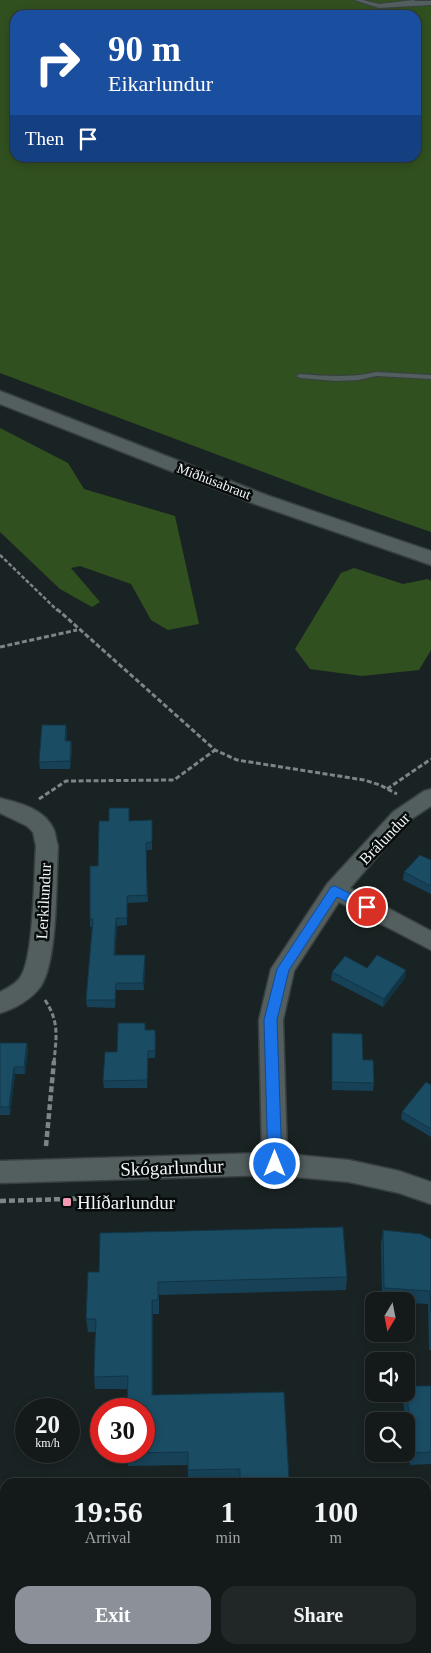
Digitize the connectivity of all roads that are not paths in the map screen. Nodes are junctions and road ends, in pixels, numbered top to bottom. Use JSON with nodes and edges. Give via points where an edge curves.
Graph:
{"nodes":[{"id":1,"x":357,"y":0,"type":"edge"},
{"id":2,"x":412,"y":1,"type":"edge"},
{"id":3,"x":431,"y":3,"type":"edge"},
{"id":4,"x":300,"y":376,"type":"dead end"},
{"id":5,"x":431,"y":377,"type":"edge"},
{"id":6,"x":0,"y":397,"type":"edge"},
{"id":7,"x":431,"y":558,"type":"edge"},
{"id":8,"x":424,"y":800,"type":"edge"},
{"id":9,"x":10,"y":809,"type":"edge"},
{"id":10,"x":335,"y":890,"type":"junction"},
{"id":11,"x":431,"y":941,"type":"edge"},
{"id":12,"x":0,"y":1004,"type":"edge"},
{"id":13,"x":275,"y":1164,"type":"junction"},
{"id":14,"x":0,"y":1172,"type":"edge"},
{"id":15,"x":431,"y":1192,"type":"edge"}],
"edges":[{"from":1,"to":2,"type":"lane","via":[[379,6]]},
{"from":2,"to":3,"type":"lane"},
{"from":4,"to":5,"type":"lane","via":[[336,379],[376,374]]},
{"from":6,"to":7,"type":"street","name":"Miðhúsabraut","via":[[262,500]]},
{"from":8,"to":10,"type":"street","name":"Brálundur","via":[[400,818]]},
{"from":9,"to":12,"type":"street","name":"Lerkilundur","via":[[33,820],[42,830],[47,846],[40,956],[32,980],[18,994]]},
{"from":10,"to":11,"type":"street"},
{"from":10,"to":13,"type":"street","name":"Brálundur","via":[[283,969],[271,1020]]},
{"from":13,"to":14,"type":"street","name":"Skógarlundur"},
{"from":13,"to":15,"type":"street","name":"Skógarlundur","via":[[349,1171]]}]}
